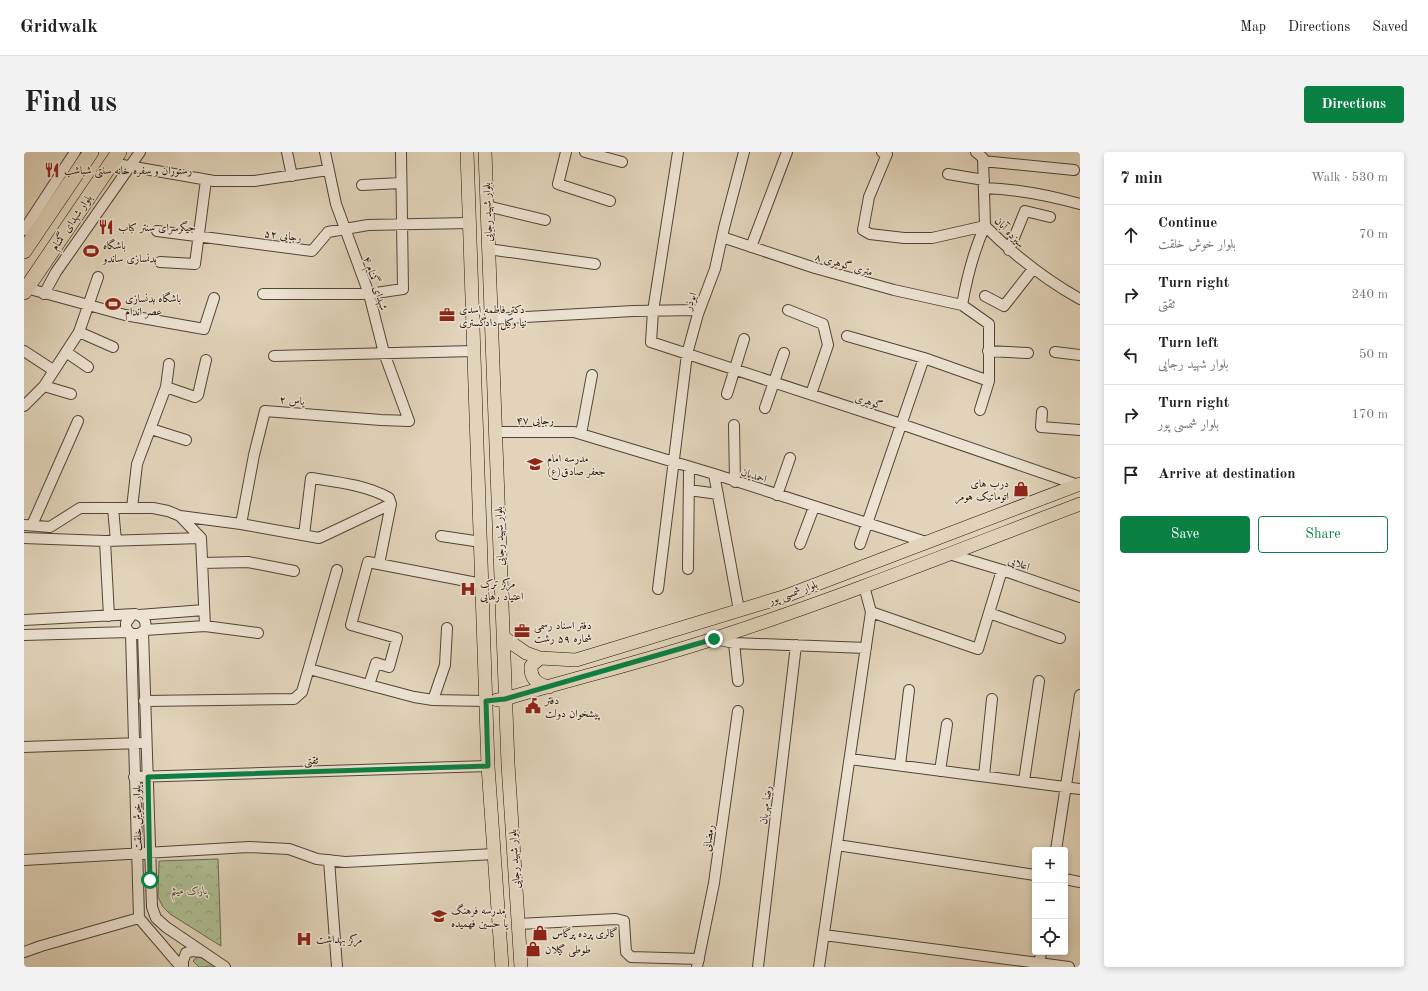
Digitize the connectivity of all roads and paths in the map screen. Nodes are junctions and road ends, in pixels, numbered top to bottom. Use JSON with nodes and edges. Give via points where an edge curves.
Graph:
{"nodes":[{"id":1,"x":75,"y":152,"type":"edge"},
{"id":2,"x":91,"y":152,"type":"edge"},
{"id":3,"x":140,"y":152,"type":"edge"},
{"id":4,"x":287,"y":152,"type":"edge"},
{"id":5,"x":325,"y":152,"type":"edge"},
{"id":6,"x":401,"y":152,"type":"edge"},
{"id":7,"x":467,"y":152,"type":"edge"},
{"id":8,"x":485,"y":152,"type":"edge"},
{"id":9,"x":566,"y":152,"type":"edge"},
{"id":10,"x":585,"y":152,"type":"edge"},
{"id":11,"x":678,"y":152,"type":"edge"},
{"id":12,"x":744,"y":152,"type":"edge"},
{"id":13,"x":787,"y":152,"type":"edge"},
{"id":14,"x":882,"y":152,"type":"edge"},
{"id":15,"x":982,"y":156,"type":"edge"},
{"id":16,"x":115,"y":157,"type":"edge"},
{"id":17,"x":622,"y":162,"type":"dead end"},
{"id":18,"x":128,"y":167,"type":"junction"},
{"id":19,"x":328,"y":170,"type":"junction"},
{"id":20,"x":1074,"y":170,"type":"dead end"},
{"id":21,"x":948,"y":174,"type":"dead end"},
{"id":22,"x":292,"y":176,"type":"junction"},
{"id":23,"x":206,"y":180,"type":"junction"},
{"id":24,"x":401,"y":183,"type":"junction"},
{"id":25,"x":984,"y":184,"type":"junction"},
{"id":26,"x":362,"y":185,"type":"dead end"},
{"id":27,"x":610,"y":201,"type":"dead end"},
{"id":28,"x":1080,"y":204,"type":"edge"},
{"id":29,"x":487,"y":206,"type":"junction"},
{"id":30,"x":1050,"y":217,"type":"dead end"},
{"id":31,"x":545,"y":220,"type":"dead end"},
{"id":32,"x":469,"y":223,"type":"junction"},
{"id":33,"x":401,"y":225,"type":"junction"},
{"id":34,"x":985,"y":226,"type":"junction"},
{"id":35,"x":344,"y":229,"type":"junction"},
{"id":36,"x":24,"y":230,"type":"edge"},
{"id":37,"x":157,"y":231,"type":"dead end"},
{"id":38,"x":198,"y":236,"type":"junction"},
{"id":39,"x":722,"y":237,"type":"junction"},
{"id":40,"x":751,"y":247,"type":"junction"},
{"id":41,"x":488,"y":249,"type":"junction"},
{"id":42,"x":1009,"y":250,"type":"junction"},
{"id":43,"x":24,"y":251,"type":"edge"},
{"id":44,"x":160,"y":262,"type":"dead end"},
{"id":45,"x":595,"y":264,"type":"dead end"},
{"id":46,"x":1033,"y":269,"type":"junction"},
{"id":47,"x":98,"y":277,"type":"dead end"},
{"id":48,"x":25,"y":290,"type":"edge"},
{"id":49,"x":44,"y":294,"type":"junction"},
{"id":50,"x":263,"y":294,"type":"dead end"},
{"id":51,"x":369,"y":294,"type":"junction"},
{"id":52,"x":985,"y":296,"type":"dead end"},
{"id":53,"x":214,"y":298,"type":"dead end"},
{"id":54,"x":1080,"y":299,"type":"edge"},
{"id":55,"x":88,"y":305,"type":"junction"},
{"id":56,"x":962,"y":305,"type":"junction"},
{"id":57,"x":699,"y":310,"type":"junction"},
{"id":58,"x":788,"y":310,"type":"dead end"},
{"id":59,"x":653,"y":311,"type":"junction"},
{"id":60,"x":491,"y":319,"type":"junction"},
{"id":61,"x":79,"y":332,"type":"junction"},
{"id":62,"x":847,"y":336,"type":"dead end"},
{"id":63,"x":744,"y":339,"type":"dead end"},
{"id":64,"x":113,"y":347,"type":"dead end"},
{"id":65,"x":24,"y":351,"type":"edge"},
{"id":66,"x":474,"y":351,"type":"junction"},
{"id":67,"x":988,"y":351,"type":"junction"},
{"id":68,"x":66,"y":352,"type":"junction"},
{"id":69,"x":1055,"y":352,"type":"dead end"},
{"id":70,"x":384,"y":353,"type":"junction"},
{"id":71,"x":784,"y":353,"type":"dead end"},
{"id":72,"x":1028,"y":353,"type":"dead end"},
{"id":73,"x":688,"y":354,"type":"junction"},
{"id":74,"x":274,"y":356,"type":"dead end"},
{"id":75,"x":1080,"y":356,"type":"edge"},
{"id":76,"x":924,"y":358,"type":"junction"},
{"id":77,"x":206,"y":360,"type":"dead end"},
{"id":78,"x":170,"y":364,"type":"dead end"},
{"id":79,"x":88,"y":367,"type":"dead end"},
{"id":80,"x":734,"y":369,"type":"junction"},
{"id":81,"x":53,"y":370,"type":"junction"},
{"id":82,"x":592,"y":375,"type":"dead end"},
{"id":83,"x":989,"y":380,"type":"junction"},
{"id":84,"x":774,"y":382,"type":"junction"},
{"id":85,"x":44,"y":386,"type":"junction"},
{"id":86,"x":166,"y":387,"type":"junction"},
{"id":87,"x":72,"y":394,"type":"dead end"},
{"id":88,"x":727,"y":394,"type":"dead end"},
{"id":89,"x":811,"y":394,"type":"junction"},
{"id":90,"x":28,"y":396,"type":"edge"},
{"id":91,"x":24,"y":406,"type":"edge"},
{"id":92,"x":765,"y":408,"type":"dead end"},
{"id":93,"x":980,"y":410,"type":"dead end"},
{"id":94,"x":1042,"y":412,"type":"dead end"},
{"id":95,"x":78,"y":421,"type":"dead end"},
{"id":96,"x":409,"y":421,"type":"joint"},
{"id":97,"x":901,"y":424,"type":"junction"},
{"id":98,"x":734,"y":425,"type":"dead end"},
{"id":99,"x":151,"y":429,"type":"junction"},
{"id":100,"x":1080,"y":430,"type":"edge"},
{"id":101,"x":495,"y":432,"type":"junction"},
{"id":102,"x":578,"y":433,"type":"junction"},
{"id":103,"x":186,"y":440,"type":"dead end"},
{"id":104,"x":790,"y":458,"type":"dead end"},
{"id":105,"x":673,"y":462,"type":"junction"},
{"id":106,"x":689,"y":468,"type":"junction"},
{"id":107,"x":714,"y":474,"type":"junction"},
{"id":108,"x":735,"y":482,"type":"junction"},
{"id":109,"x":1079,"y":484,"type":"edge"},
{"id":110,"x":689,"y":490,"type":"junction"},
{"id":111,"x":718,"y":494,"type":"junction"},
{"id":112,"x":777,"y":495,"type":"junction"},
{"id":113,"x":391,"y":504,"type":"junction"},
{"id":114,"x":1080,"y":504,"type":"edge"},
{"id":115,"x":814,"y":507,"type":"junction"},
{"id":116,"x":114,"y":508,"type":"junction"},
{"id":117,"x":132,"y":508,"type":"junction"},
{"id":118,"x":180,"y":516,"type":"junction"},
{"id":119,"x":241,"y":524,"type":"junction"},
{"id":120,"x":868,"y":524,"type":"junction"},
{"id":121,"x":28,"y":525,"type":"edge"},
{"id":122,"x":50,"y":527,"type":"junction"},
{"id":123,"x":304,"y":535,"type":"junction"},
{"id":124,"x":441,"y":536,"type":"dead end"},
{"id":125,"x":24,"y":538,"type":"edge"},
{"id":126,"x":201,"y":538,"type":"junction"},
{"id":127,"x":50,"y":539,"type":"junction"},
{"id":128,"x":105,"y":541,"type":"junction"},
{"id":129,"x":116,"y":541,"type":"junction"},
{"id":130,"x":481,"y":542,"type":"junction"},
{"id":131,"x":926,"y":542,"type":"junction"},
{"id":132,"x":800,"y":544,"type":"dead end"},
{"id":133,"x":860,"y":544,"type":"dead end"},
{"id":134,"x":949,"y":554,"type":"junction"},
{"id":135,"x":202,"y":563,"type":"junction"},
{"id":136,"x":379,"y":564,"type":"junction"},
{"id":137,"x":688,"y":569,"type":"dead end"},
{"id":138,"x":337,"y":570,"type":"dead end"},
{"id":139,"x":1002,"y":570,"type":"junction"},
{"id":140,"x":294,"y":571,"type":"dead end"},
{"id":141,"x":482,"y":584,"type":"junction"},
{"id":142,"x":864,"y":586,"type":"junction"},
{"id":143,"x":658,"y":589,"type":"dead end"},
{"id":144,"x":1080,"y":597,"type":"edge"},
{"id":145,"x":204,"y":610,"type":"junction"},
{"id":146,"x":739,"y":610,"type":"junction"},
{"id":147,"x":871,"y":612,"type":"junction"},
{"id":148,"x":989,"y":613,"type":"junction"},
{"id":149,"x":135,"y":615,"type":"junction"},
{"id":150,"x":109,"y":616,"type":"junction"},
{"id":151,"x":24,"y":620,"type":"edge"},
{"id":152,"x":205,"y":626,"type":"junction"},
{"id":153,"x":447,"y":628,"type":"dead end"},
{"id":154,"x":144,"y":631,"type":"junction"},
{"id":155,"x":130,"y":633,"type":"junction"},
{"id":156,"x":258,"y":633,"type":"dead end"},
{"id":157,"x":24,"y":635,"type":"edge"},
{"id":158,"x":503,"y":637,"type":"junction"},
{"id":159,"x":1060,"y":638,"type":"dead end"},
{"id":160,"x":714,"y":639,"type":"junction"},
{"id":161,"x":734,"y":643,"type":"junction"},
{"id":162,"x":796,"y":645,"type":"junction"},
{"id":163,"x":866,"y":648,"type":"junction"},
{"id":164,"x":540,"y":658,"type":"junction"},
{"id":165,"x":309,"y":669,"type":"junction"},
{"id":166,"x":738,"y":681,"type":"dead end"},
{"id":167,"x":1039,"y":681,"type":"dead end"},
{"id":168,"x":370,"y":685,"type":"junction"},
{"id":169,"x":549,"y":687,"type":"junction"},
{"id":170,"x":909,"y":690,"type":"dead end"},
{"id":171,"x":1080,"y":695,"type":"edge"},
{"id":172,"x":505,"y":699,"type":"junction"},
{"id":173,"x":992,"y":699,"type":"dead end"},
{"id":174,"x":433,"y":700,"type":"junction"},
{"id":175,"x":144,"y":701,"type":"junction"},
{"id":176,"x":486,"y":701,"type":"junction"},
{"id":177,"x":738,"y":711,"type":"dead end"},
{"id":178,"x":947,"y":724,"type":"dead end"},
{"id":179,"x":146,"y":742,"type":"junction"},
{"id":180,"x":133,"y":743,"type":"junction"},
{"id":181,"x":24,"y":747,"type":"edge"},
{"id":182,"x":850,"y":759,"type":"junction"},
{"id":183,"x":900,"y":765,"type":"junction"},
{"id":184,"x":488,"y":766,"type":"junction"},
{"id":185,"x":940,"y":770,"type":"junction"},
{"id":186,"x":984,"y":776,"type":"junction"},
{"id":187,"x":134,"y":777,"type":"junction"},
{"id":188,"x":148,"y":777,"type":"junction"},
{"id":189,"x":1024,"y":781,"type":"junction"},
{"id":190,"x":1066,"y":787,"type":"junction"},
{"id":191,"x":1080,"y":788,"type":"edge"},
{"id":192,"x":837,"y":845,"type":"junction"},
{"id":193,"x":1056,"y":847,"type":"edge"},
{"id":194,"x":150,"y":854,"type":"junction"},
{"id":195,"x":494,"y":854,"type":"junction"},
{"id":196,"x":136,"y":855,"type":"junction"},
{"id":197,"x":24,"y":860,"type":"edge"},
{"id":198,"x":330,"y":860,"type":"junction"},
{"id":199,"x":1032,"y":875,"type":"edge"},
{"id":200,"x":1068,"y":880,"type":"edge"},
{"id":201,"x":1080,"y":882,"type":"edge"},
{"id":202,"x":139,"y":918,"type":"junction"},
{"id":203,"x":518,"y":924,"type":"junction"},
{"id":204,"x":824,"y":935,"type":"junction"},
{"id":205,"x":24,"y":952,"type":"edge"},
{"id":206,"x":202,"y":952,"type":"junction"},
{"id":207,"x":1041,"y":955,"type":"edge"},
{"id":208,"x":698,"y":963,"type":"edge"},
{"id":209,"x":1039,"y":965,"type":"edge"},
{"id":210,"x":182,"y":967,"type":"edge"},
{"id":211,"x":224,"y":967,"type":"edge"},
{"id":212,"x":337,"y":967,"type":"edge"},
{"id":213,"x":502,"y":967,"type":"edge"},
{"id":214,"x":521,"y":967,"type":"edge"},
{"id":215,"x":758,"y":967,"type":"edge"},
{"id":216,"x":820,"y":967,"type":"edge"},
{"id":217,"x":1069,"y":967,"type":"edge"}],
"edges":[{"from":1,"to":36,"type":"street"},
{"from":2,"to":43,"type":"highway","name":"بلوار شهدای گمنام"},
{"from":3,"to":18,"type":"street"},
{"from":4,"to":22,"type":"street"},
{"from":5,"to":19,"type":"street","name":"شهدای گمنام ۴"},
{"from":6,"to":24,"type":"street"},
{"from":7,"to":32,"type":"main road","name":"بلوار شهید رجایی"},
{"from":8,"to":29,"type":"main road","name":"بلوار شهید رجایی"},
{"from":9,"to":27,"type":"street","via":[[558,184]]},
{"from":10,"to":17,"type":"street"},
{"from":11,"to":59,"type":"street"},
{"from":12,"to":39,"type":"street","name":"ابوذر"},
{"from":13,"to":40,"type":"street"},
{"from":14,"to":34,"type":"street","via":[[887,154],[869,197],[863,230],[870,234],[904,238],[932,238]]},
{"from":15,"to":20,"type":"street"},
{"from":15,"to":25,"type":"street","name":"سیزده آبان"},
{"from":16,"to":18,"type":"street"},
{"from":16,"to":48,"type":"highway","name":"بلوار شهدای گمنام"},
{"from":18,"to":23,"type":"street"},
{"from":18,"to":49,"type":"street","via":[[56,272]]},
{"from":19,"to":22,"type":"street"},
{"from":19,"to":35,"type":"street","name":"شهدای گمنام ۴"},
{"from":21,"to":25,"type":"street"},
{"from":22,"to":23,"type":"street","via":[[254,181]]},
{"from":23,"to":38,"type":"street"},
{"from":24,"to":26,"type":"street"},
{"from":24,"to":33,"type":"street"},
{"from":25,"to":28,"type":"street","via":[[1055,196]]},
{"from":25,"to":34,"type":"street","name":"سیزده آبان"},
{"from":29,"to":31,"type":"street"},
{"from":29,"to":41,"type":"main road","name":"بلوار شهید رجایی"},
{"from":30,"to":42,"type":"street","via":[[1025,210]]},
{"from":32,"to":33,"type":"street","name":"رجایی ۵۲"},
{"from":32,"to":66,"type":"main road","name":"بلوار شهید رجایی"},
{"from":33,"to":35,"type":"street","name":"رجایی ۵۲","via":[[368,225]]},
{"from":33,"to":51,"type":"street","via":[[403,289]]},
{"from":34,"to":42,"type":"street","name":"سیزده آبان"},
{"from":34,"to":56,"type":"street","via":[[968,271]]},
{"from":35,"to":38,"type":"street","name":"رجایی ۵۲","via":[[328,232],[312,251]]},
{"from":35,"to":51,"type":"street","name":"شهدای گمنام ۴"},
{"from":37,"to":38,"type":"street","name":"رجایی ۵۲"},
{"from":38,"to":44,"type":"street","via":[[195,264]]},
{"from":39,"to":40,"type":"street","name":"۸ متری گوهری"},
{"from":39,"to":57,"type":"street","name":"ابوذر","via":[[715,269]]},
{"from":40,"to":56,"type":"street","name":"۸ متری گوهری","via":[[894,290]]},
{"from":41,"to":45,"type":"street"},
{"from":41,"to":60,"type":"main road","name":"بلوار شهید رجایی"},
{"from":42,"to":46,"type":"street","name":"سیزده آبان"},
{"from":46,"to":52,"type":"street","via":[[1004,306]]},
{"from":46,"to":54,"type":"street","name":"سیزده آبان"},
{"from":47,"to":55,"type":"street"},
{"from":48,"to":49,"type":"street"},
{"from":49,"to":55,"type":"street"},
{"from":50,"to":51,"type":"street"},
{"from":51,"to":70,"type":"street","name":"شهدای گمنام ۴"},
{"from":53,"to":55,"type":"street","via":[[204,329],[152,321]]},
{"from":55,"to":61,"type":"street"},
{"from":56,"to":67,"type":"street","via":[[989,324]]},
{"from":57,"to":59,"type":"street"},
{"from":57,"to":73,"type":"street","name":"ابوذر"},
{"from":58,"to":89,"type":"street","via":[[823,324],[828,345]]},
{"from":59,"to":60,"type":"street"},
{"from":59,"to":73,"type":"street","name":"گوهری","via":[[651,342]]},
{"from":60,"to":101,"type":"main road","name":"بلوار شهید رجایی"},
{"from":61,"to":64,"type":"street"},
{"from":61,"to":68,"type":"street"},
{"from":62,"to":76,"type":"street"},
{"from":63,"to":80,"type":"street"},
{"from":65,"to":81,"type":"street"},
{"from":66,"to":70,"type":"street"},
{"from":66,"to":130,"type":"main road","name":"بلوار شهید رجایی"},
{"from":67,"to":72,"type":"street"},
{"from":67,"to":83,"type":"street"},
{"from":68,"to":79,"type":"street"},
{"from":68,"to":81,"type":"street"},
{"from":69,"to":75,"type":"street"},
{"from":70,"to":74,"type":"street"},
{"from":70,"to":96,"type":"street","name":"شهدای گمنام ۴"},
{"from":71,"to":84,"type":"street"},
{"from":73,"to":80,"type":"street","name":"گوهری"},
{"from":73,"to":105,"type":"street","name":"ابوذر"},
{"from":76,"to":83,"type":"street"},
{"from":76,"to":97,"type":"street"},
{"from":77,"to":86,"type":"street","via":[[198,395],[195,398]]},
{"from":78,"to":86,"type":"street"},
{"from":80,"to":84,"type":"street","name":"گوهری"},
{"from":80,"to":88,"type":"street"},
{"from":81,"to":85,"type":"street"},
{"from":82,"to":102,"type":"street"},
{"from":83,"to":93,"type":"street"},
{"from":84,"to":89,"type":"street","name":"گوهری"},
{"from":84,"to":92,"type":"street"},
{"from":85,"to":87,"type":"street"},
{"from":85,"to":90,"type":"street","via":[[35,397]]},
{"from":86,"to":99,"type":"street"},
{"from":89,"to":97,"type":"street","name":"گوهری"},
{"from":90,"to":91,"type":"street"},
{"from":94,"to":100,"type":"street","via":[[1041,427]]},
{"from":95,"to":121,"type":"street"},
{"from":96,"to":119,"type":"street","name":"یاس ۲","via":[[265,411]]},
{"from":97,"to":109,"type":"street","name":"گوهری"},
{"from":97,"to":120,"type":"street"},
{"from":98,"to":108,"type":"street"},
{"from":99,"to":103,"type":"street"},
{"from":99,"to":117,"type":"street","via":[[136,464]]},
{"from":101,"to":102,"type":"street","name":"رجایی ۴۷"},
{"from":101,"to":158,"type":"main road","name":"بلوار شهید رجایی"},
{"from":102,"to":105,"type":"street","name":"احمدیان"},
{"from":104,"to":112,"type":"street"},
{"from":105,"to":106,"type":"street","name":"احمدیان"},
{"from":105,"to":143,"type":"street","name":"ابوذر"},
{"from":106,"to":107,"type":"street","name":"احمدیان"},
{"from":106,"to":110,"type":"street"},
{"from":107,"to":108,"type":"street","name":"احمدیان"},
{"from":107,"to":111,"type":"street"},
{"from":108,"to":112,"type":"street","name":"احمدیان"},
{"from":109,"to":131,"type":"main road","name":"بلوار شمسی پور"},
{"from":110,"to":111,"type":"street"},
{"from":110,"to":137,"type":"street"},
{"from":111,"to":146,"type":"street"},
{"from":112,"to":115,"type":"street","name":"احمدیان"},
{"from":113,"to":123,"type":"street","via":[[320,538]]},
{"from":113,"to":123,"type":"street","via":[[388,498],[368,489],[311,478]]},
{"from":113,"to":136,"type":"street"},
{"from":114,"to":134,"type":"main road","name":"بلوار شمسی پور"},
{"from":115,"to":120,"type":"street","name":"احمدیان"},
{"from":115,"to":132,"type":"street"},
{"from":116,"to":117,"type":"street"},
{"from":116,"to":122,"type":"street","via":[[80,508]]},
{"from":116,"to":129,"type":"street"},
{"from":117,"to":118,"type":"street","via":[[168,511]]},
{"from":118,"to":119,"type":"street"},
{"from":118,"to":126,"type":"street"},
{"from":119,"to":123,"type":"street"},
{"from":120,"to":131,"type":"street","name":"احمدیان"},
{"from":120,"to":133,"type":"street"},
{"from":121,"to":122,"type":"street"},
{"from":122,"to":127,"type":"street"},
{"from":124,"to":130,"type":"street"},
{"from":125,"to":127,"type":"street"},
{"from":126,"to":129,"type":"street"},
{"from":126,"to":135,"type":"street"},
{"from":127,"to":128,"type":"street"},
{"from":128,"to":129,"type":"street"},
{"from":128,"to":150,"type":"street"},
{"from":130,"to":141,"type":"main road","name":"بلوار شهید رجایی"},
{"from":131,"to":146,"type":"main road","name":"بلوار شمسی پور","via":[[783,597]]},
{"from":134,"to":139,"type":"street","name":"اعلایی"},
{"from":134,"to":142,"type":"main road","name":"بلوار شمسی پور"},
{"from":135,"to":140,"type":"street","via":[[248,562]]},
{"from":135,"to":145,"type":"street"},
{"from":136,"to":141,"type":"street"},
{"from":136,"to":168,"type":"street","via":[[368,562],[351,625],[397,638],[389,667],[376,663]]},
{"from":138,"to":165,"type":"street"},
{"from":139,"to":144,"type":"street","name":"اعلایی"},
{"from":139,"to":148,"type":"street"},
{"from":141,"to":176,"type":"main road","name":"بلوار شهید رجایی"},
{"from":142,"to":147,"type":"street"},
{"from":142,"to":160,"type":"main road","name":"بلوار شمسی پور"},
{"from":145,"to":149,"type":"street"},
{"from":145,"to":152,"type":"street"},
{"from":146,"to":164,"type":"main road","name":"بلوار شمسی پور","via":[[576,660]]},
{"from":147,"to":148,"type":"street","via":[[978,649]]},
{"from":147,"to":163,"type":"street"},
{"from":148,"to":159,"type":"street"},
{"from":149,"to":150,"type":"street"},
{"from":149,"to":154,"type":"street","via":[[146,621]]},
{"from":149,"to":155,"type":"street","via":[[126,623]]},
{"from":150,"to":151,"type":"street"},
{"from":152,"to":154,"type":"street"},
{"from":152,"to":156,"type":"street"},
{"from":153,"to":174,"type":"street","via":[[445,665]]},
{"from":154,"to":155,"type":"street","via":[[139,634]]},
{"from":154,"to":175,"type":"street","name":"بلوار خوش خلقت"},
{"from":155,"to":157,"type":"street"},
{"from":155,"to":180,"type":"street","name":"بلوار خوش خلقت"},
{"from":158,"to":164,"type":"main road","name":"بلوار شمسی پور","via":[[526,653]]},
{"from":158,"to":172,"type":"main road","name":"بلوار شهید رجایی"},
{"from":160,"to":161,"type":"street"},
{"from":160,"to":169,"type":"main road","name":"بلوار شمسی پور"},
{"from":161,"to":162,"type":"street"},
{"from":161,"to":166,"type":"street"},
{"from":162,"to":163,"type":"street"},
{"from":162,"to":215,"type":"street","name":"رضا مهربان"},
{"from":163,"to":182,"type":"street"},
{"from":164,"to":169,"type":"main road","via":[[531,666],[530,672],[533,680]]},
{"from":165,"to":168,"type":"street"},
{"from":165,"to":175,"type":"street","via":[[302,692],[294,699]]},
{"from":167,"to":189,"type":"street"},
{"from":168,"to":174,"type":"street"},
{"from":169,"to":172,"type":"main road","name":"بلوار شمسی پور"},
{"from":170,"to":183,"type":"street"},
{"from":171,"to":190,"type":"street"},
{"from":172,"to":176,"type":"main road","name":"بلوار شمسی پور"},
{"from":172,"to":203,"type":"main road","name":"بلوار شهید رجایی"},
{"from":173,"to":186,"type":"street"},
{"from":174,"to":176,"type":"street"},
{"from":175,"to":179,"type":"street","name":"بلوار خوش خلقت"},
{"from":176,"to":184,"type":"main road","name":"بلوار شهید رجایی"},
{"from":177,"to":208,"type":"street","name":"رمضانی","via":[[714,883]]},
{"from":178,"to":185,"type":"street"},
{"from":179,"to":180,"type":"street"},
{"from":179,"to":188,"type":"street","name":"بلوار خوش خلقت"},
{"from":180,"to":181,"type":"street"},
{"from":180,"to":187,"type":"street","name":"بلوار خوش خلقت"},
{"from":182,"to":183,"type":"street"},
{"from":182,"to":192,"type":"street"},
{"from":183,"to":185,"type":"street"},
{"from":184,"to":188,"type":"street","name":"ثقتی"},
{"from":184,"to":195,"type":"main road","name":"بلوار شهید رجایی"},
{"from":185,"to":186,"type":"street"},
{"from":186,"to":189,"type":"street"},
{"from":187,"to":188,"type":"street","name":"ثقتی"},
{"from":187,"to":196,"type":"street","name":"بلوار خوش خلقت"},
{"from":188,"to":194,"type":"street","name":"بلوار خوش خلقت"},
{"from":189,"to":190,"type":"street"},
{"from":190,"to":191,"type":"street"},
{"from":190,"to":193,"type":"street"},
{"from":192,"to":199,"type":"street"},
{"from":192,"to":204,"type":"street"},
{"from":194,"to":196,"type":"street"},
{"from":194,"to":198,"type":"street","via":[[249,847],[289,849],[317,859]]},
{"from":194,"to":206,"type":"street","name":"بلوار خوش خلقت","via":[[153,914],[166,927]]},
{"from":195,"to":198,"type":"street","via":[[345,862]]},
{"from":195,"to":213,"type":"main road","name":"بلوار شهید رجایی"},
{"from":196,"to":197,"type":"street"},
{"from":196,"to":202,"type":"street","name":"بلوار خوش خلقت"},
{"from":198,"to":212,"type":"street"},
{"from":200,"to":201,"type":"street"},
{"from":202,"to":205,"type":"street"},
{"from":202,"to":210,"type":"street"},
{"from":203,"to":208,"type":"street","via":[[616,919],[624,921],[626,952],[631,958]]},
{"from":203,"to":214,"type":"main road","name":"بلوار شهید رجایی"},
{"from":204,"to":209,"type":"street"},
{"from":204,"to":216,"type":"street"},
{"from":206,"to":210,"type":"street","via":[[186,953]]},
{"from":206,"to":211,"type":"street","name":"بلوار خوش خلقت"},
{"from":207,"to":209,"type":"street"},
{"from":209,"to":217,"type":"street"}]}
